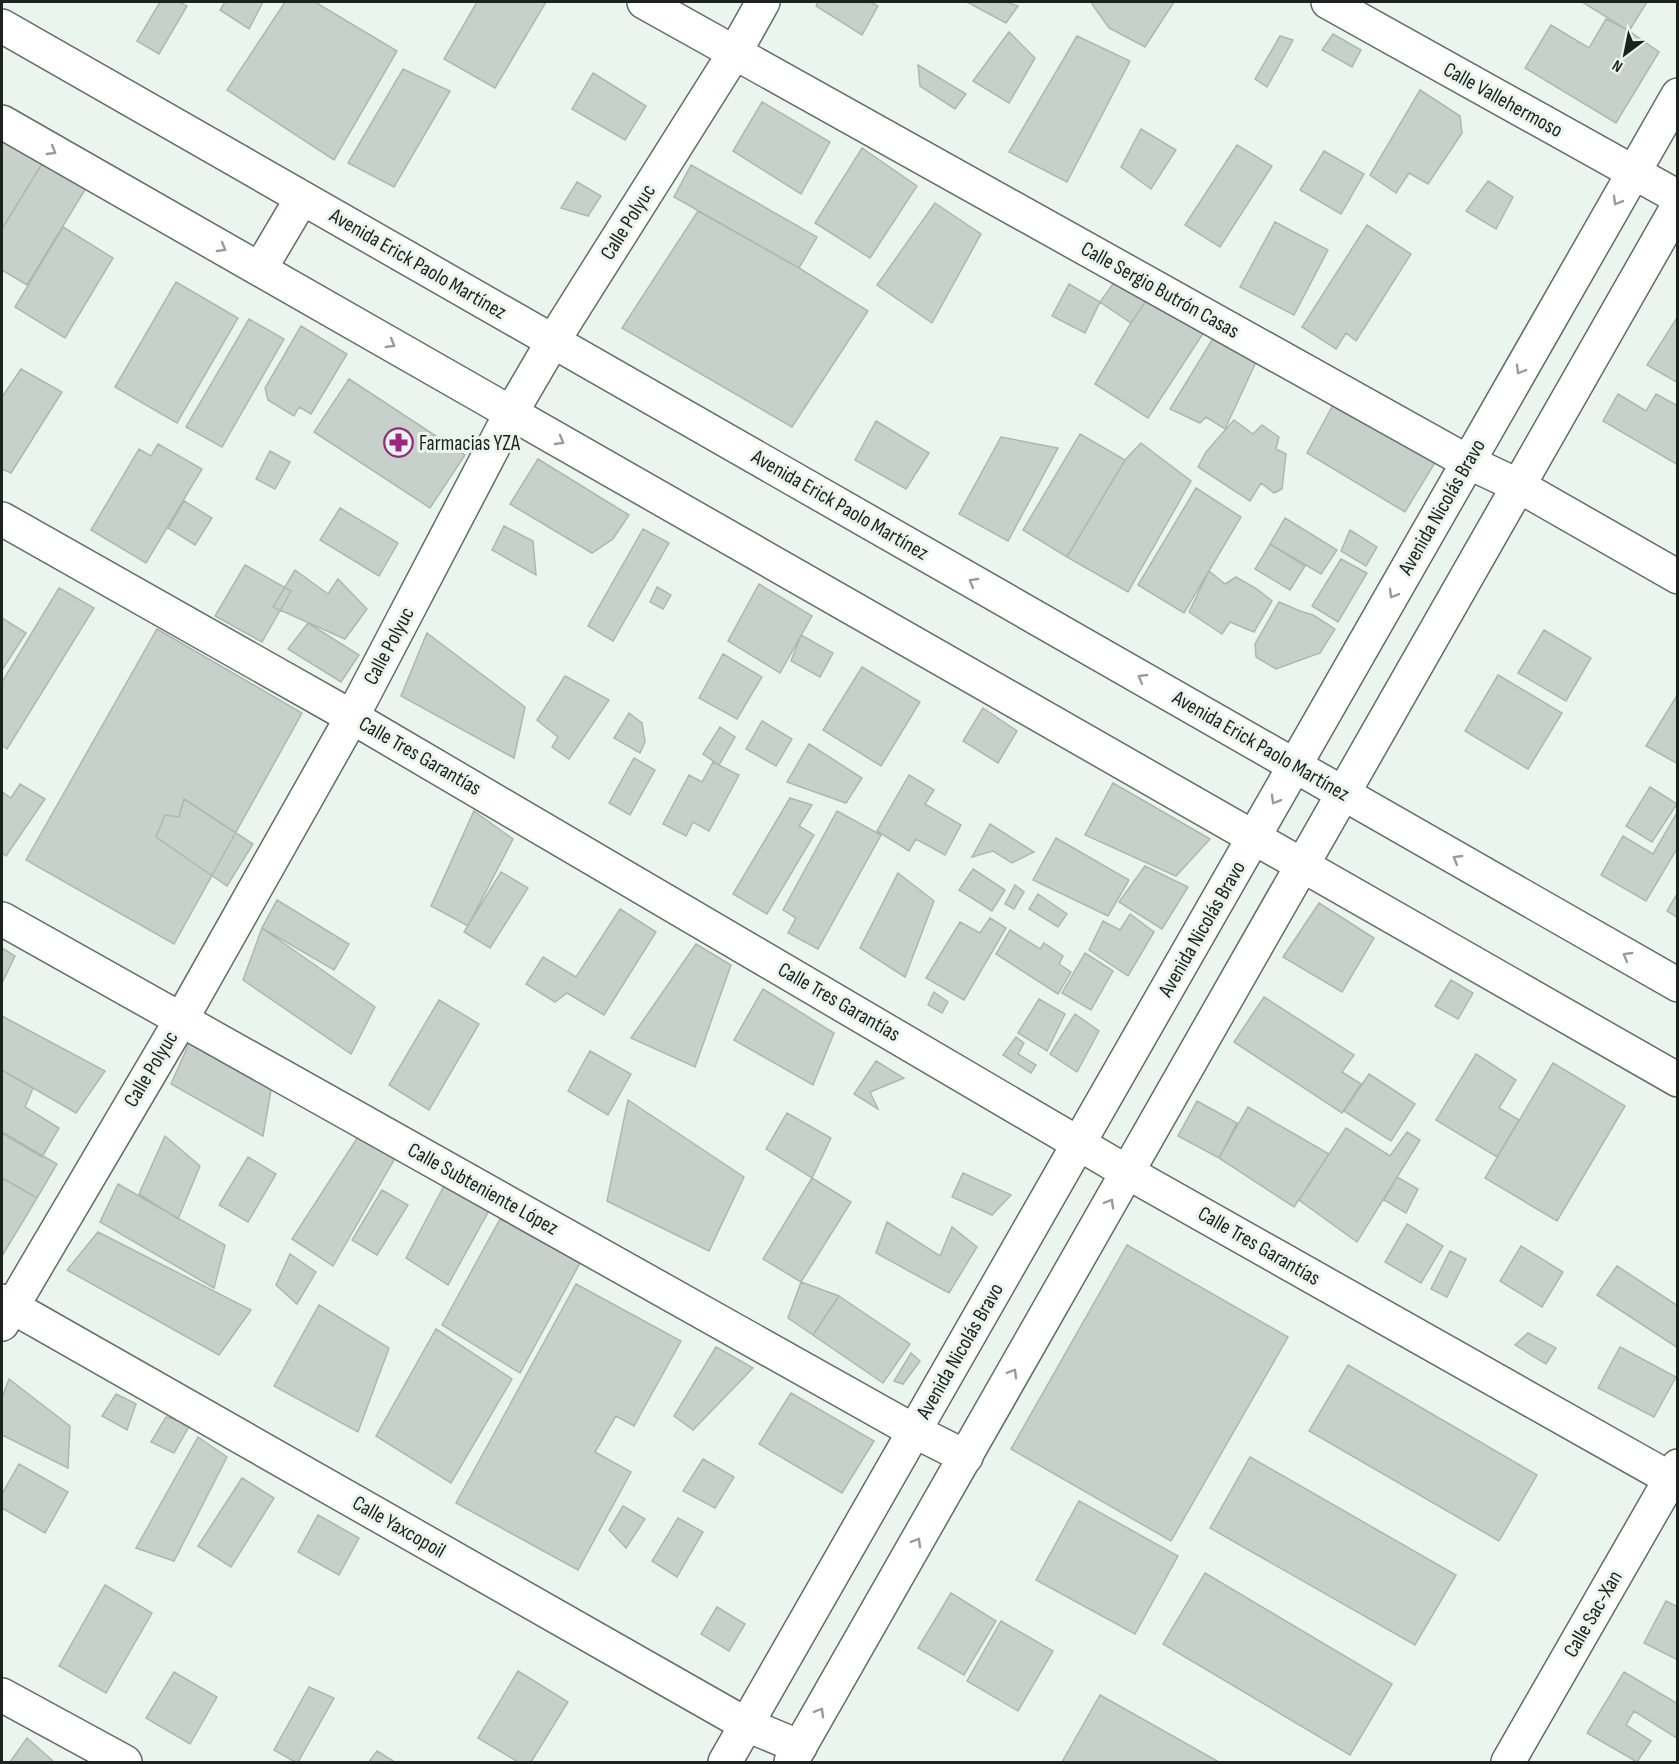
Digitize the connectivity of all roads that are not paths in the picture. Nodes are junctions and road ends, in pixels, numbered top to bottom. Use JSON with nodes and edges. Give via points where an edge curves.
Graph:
{"nodes":[{"id":1,"x":644,"y":2,"type":"edge"},
{"id":2,"x":763,"y":2,"type":"edge"},
{"id":3,"x":1328,"y":2,"type":"edge"},
{"id":4,"x":2,"y":26,"type":"edge"},
{"id":5,"x":735,"y":52,"type":"junction"},
{"id":6,"x":1677,"y":95,"type":"edge"},
{"id":7,"x":2,"y":122,"type":"edge"},
{"id":8,"x":1633,"y":173,"type":"junction"},
{"id":9,"x":1677,"y":197,"type":"edge"},
{"id":10,"x":302,"y":198,"type":"junction"},
{"id":11,"x":1677,"y":206,"type":"edge"},
{"id":12,"x":260,"y":269,"type":"junction"},
{"id":13,"x":553,"y":341,"type":"junction"},
{"id":14,"x":511,"y":413,"type":"junction"},
{"id":15,"x":1468,"y":462,"type":"junction"},
{"id":16,"x":1519,"y":486,"type":"junction"},
{"id":17,"x":2,"y":519,"type":"edge"},
{"id":18,"x":1677,"y":576,"type":"edge"},
{"id":19,"x":352,"y":717,"type":"junction"},
{"id":20,"x":1295,"y":766,"type":"junction"},
{"id":21,"x":1343,"y":793,"type":"junction"},
{"id":22,"x":1254,"y":837,"type":"junction"},
{"id":23,"x":1302,"y":865,"type":"junction"},
{"id":24,"x":2,"y":919,"type":"edge"},
{"id":25,"x":1677,"y":985,"type":"edge"},
{"id":26,"x":181,"y":1020,"type":"junction"},
{"id":27,"x":1677,"y":1080,"type":"edge"},
{"id":28,"x":1079,"y":1143,"type":"junction"},
{"id":29,"x":1127,"y":1172,"type":"junction"},
{"id":30,"x":5,"y":1311,"type":"edge"},
{"id":31,"x":914,"y":1431,"type":"junction"},
{"id":32,"x":966,"y":1457,"type":"junction"},
{"id":33,"x":1675,"y":1476,"type":"edge"},
{"id":34,"x":2,"y":1695,"type":"edge"},
{"id":35,"x":747,"y":1725,"type":"junction"},
{"id":36,"x":796,"y":1755,"type":"edge"},
{"id":37,"x":125,"y":1762,"type":"edge"},
{"id":38,"x":725,"y":1762,"type":"edge"},
{"id":39,"x":1508,"y":1762,"type":"edge"}],
"edges":[{"from":1,"to":5,"type":"main road","name":"Calle Sergio Butrón Casas"},
{"from":2,"to":5,"type":"main road","name":"Calle Polyuc"},
{"from":3,"to":8,"type":"main road","name":"Calle Vallehermoso"},
{"from":4,"to":10,"type":"main road","name":"Avenida Erick Paolo Martínez"},
{"from":5,"to":13,"type":"main road","name":"Calle Polyuc"},
{"from":5,"to":15,"type":"main road","name":"Calle Sergio Butrón Casas"},
{"from":6,"to":8,"type":"main road","name":"Avenida Nicolás Bravo"},
{"from":7,"to":12,"type":"main road","one_way":true},
{"from":8,"to":9,"type":"main road","name":"Calle Vallehermoso"},
{"from":8,"to":15,"type":"main road","name":"Avenida Nicolás Bravo","one_way":true},
{"from":10,"to":12,"type":"main road"},
{"from":10,"to":13,"type":"main road","name":"Avenida Erick Paolo Martínez"},
{"from":11,"to":16,"type":"main road"},
{"from":12,"to":14,"type":"main road","one_way":true},
{"from":13,"to":14,"type":"main road","name":"Calle Polyuc"},
{"from":20,"to":13,"type":"main road","name":"Avenida Erick Paolo Martínez","one_way":true},
{"from":14,"to":19,"type":"main road","name":"Calle Polyuc"},
{"from":14,"to":22,"type":"main road","one_way":true},
{"from":15,"to":16,"type":"main road","name":"Calle Sergio Butrón Casas"},
{"from":15,"to":20,"type":"main road","name":"Avenida Nicolás Bravo","one_way":true},
{"from":16,"to":18,"type":"main road","name":"Calle Sergio Butrón Casas"},
{"from":16,"to":21,"type":"main road"},
{"from":17,"to":19,"type":"main road","name":"Calle Tres Garantías"},
{"from":19,"to":26,"type":"main road","name":"Calle Polyuc"},
{"from":19,"to":28,"type":"main road","name":"Calle Tres Garantías"},
{"from":20,"to":21,"type":"main road","name":"Avenida Erick Paolo Martínez"},
{"from":20,"to":22,"type":"main road","name":"Avenida Nicolás Bravo","one_way":true},
{"from":21,"to":23,"type":"main road"},
{"from":25,"to":21,"type":"main road","name":"Avenida Erick Paolo Martínez","one_way":true},
{"from":22,"to":23,"type":"main road"},
{"from":22,"to":28,"type":"main road","name":"Avenida Nicolás Bravo"},
{"from":23,"to":27,"type":"main road"},
{"from":23,"to":29,"type":"main road"},
{"from":24,"to":26,"type":"main road","name":"Calle Subteniente López"},
{"from":26,"to":30,"type":"main road","name":"Calle Polyuc"},
{"from":26,"to":31,"type":"main road","name":"Calle Subteniente López"},
{"from":28,"to":29,"type":"main road","name":"Calle Tres Garantías"},
{"from":28,"to":31,"type":"main road","name":"Avenida Nicolás Bravo"},
{"from":32,"to":29,"type":"main road","one_way":true},
{"from":29,"to":33,"type":"main road","name":"Calle Tres Garantías"},
{"from":30,"to":35,"type":"main road","name":"Calle Yaxcopoil"},
{"from":31,"to":32,"type":"main road","name":"Calle Subteniente López"},
{"from":31,"to":35,"type":"main road","name":"Avenida Nicolás Bravo"},
{"from":36,"to":32,"type":"main road","one_way":true},
{"from":33,"to":39,"type":"main road","name":"Calle Sac-Xan"},
{"from":34,"to":37,"type":"main road"},
{"from":35,"to":36,"type":"main road","name":"Calle Yaxcopoil"},
{"from":35,"to":38,"type":"main road","name":"Avenida Nicolás Bravo"}]}
